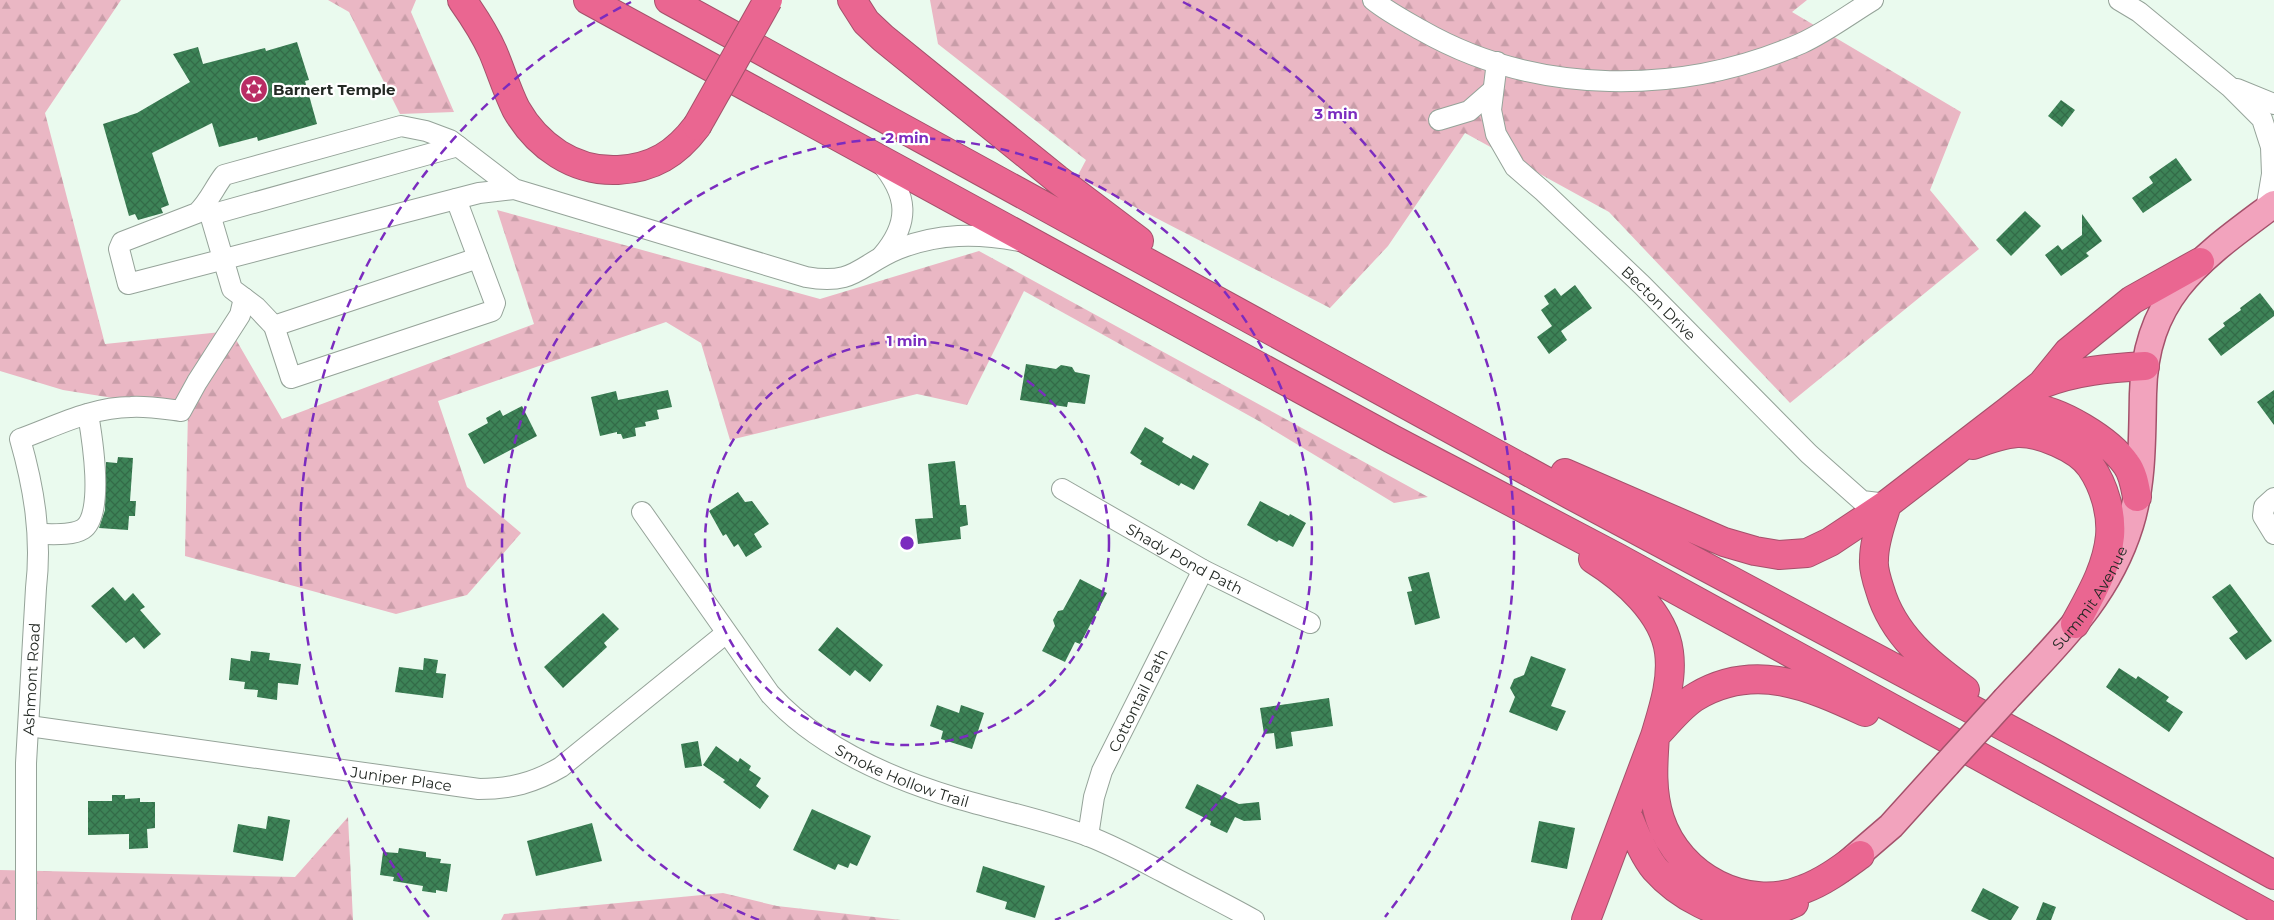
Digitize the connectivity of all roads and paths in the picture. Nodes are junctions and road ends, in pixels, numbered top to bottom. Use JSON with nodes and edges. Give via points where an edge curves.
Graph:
{"nodes":[{"id":1,"x":462,"y":0,"type":"edge"},
{"id":2,"x":588,"y":0,"type":"edge"},
{"id":3,"x":669,"y":0,"type":"edge"},
{"id":4,"x":768,"y":0,"type":"edge"},
{"id":5,"x":852,"y":0,"type":"edge"},
{"id":6,"x":1373,"y":0,"type":"edge"},
{"id":7,"x":1873,"y":0,"type":"edge"},
{"id":8,"x":2119,"y":0,"type":"edge"},
{"id":9,"x":1497,"y":62,"type":"junction"},
{"id":10,"x":2230,"y":87,"type":"junction"},
{"id":11,"x":1493,"y":90,"type":"junction"},
{"id":12,"x":2274,"y":104,"type":"edge"},
{"id":13,"x":1439,"y":120,"type":"dead end"},
{"id":14,"x":458,"y":146,"type":"junction"},
{"id":15,"x":875,"y":156,"type":"junction"},
{"id":16,"x":514,"y":189,"type":"junction"},
{"id":17,"x":456,"y":199,"type":"junction"},
{"id":18,"x":2270,"y":207,"type":"edge"},
{"id":19,"x":208,"y":210,"type":"junction"},
{"id":20,"x":1038,"y":246,"type":"junction"},
{"id":21,"x":478,"y":258,"type":"junction"},
{"id":22,"x":879,"y":259,"type":"junction"},
{"id":23,"x":224,"y":260,"type":"junction"},
{"id":24,"x":2200,"y":262,"type":"junction"},
{"id":25,"x":244,"y":298,"type":"junction"},
{"id":26,"x":1242,"y":314,"type":"junction"},
{"id":27,"x":274,"y":326,"type":"junction"},
{"id":28,"x":2145,"y":366,"type":"junction"},
{"id":29,"x":1366,"y":382,"type":"junction"},
{"id":30,"x":2042,"y":384,"type":"junction"},
{"id":31,"x":2008,"y":411,"type":"junction"},
{"id":32,"x":88,"y":414,"type":"junction"},
{"id":33,"x":1392,"y":439,"type":"junction"},
{"id":34,"x":1953,"y":453,"type":"junction"},
{"id":35,"x":1062,"y":489,"type":"dead end"},
{"id":36,"x":2137,"y":497,"type":"junction"},
{"id":37,"x":2274,"y":498,"type":"edge"},
{"id":38,"x":1887,"y":504,"type":"junction"},
{"id":39,"x":642,"y":512,"type":"dead end"},
{"id":40,"x":38,"y":534,"type":"junction"},
{"id":41,"x":2274,"y":534,"type":"edge"},
{"id":42,"x":1203,"y":570,"type":"junction"},
{"id":43,"x":1310,"y":623,"type":"dead end"},
{"id":44,"x":2075,"y":624,"type":"junction"},
{"id":45,"x":725,"y":634,"type":"junction"},
{"id":46,"x":28,"y":726,"type":"junction"},
{"id":47,"x":1655,"y":736,"type":"junction"},
{"id":48,"x":2048,"y":750,"type":"junction"},
{"id":49,"x":1627,"y":814,"type":"junction"},
{"id":50,"x":1088,"y":836,"type":"junction"},
{"id":51,"x":2152,"y":851,"type":"junction"},
{"id":52,"x":1860,"y":855,"type":"junction"},
{"id":53,"x":2274,"y":875,"type":"edge"},
{"id":54,"x":1794,"y":903,"type":"junction"},
{"id":55,"x":2274,"y":918,"type":"edge"},
{"id":56,"x":26,"y":920,"type":"edge"},
{"id":57,"x":1254,"y":920,"type":"edge"},
{"id":58,"x":1586,"y":920,"type":"edge"},
{"id":59,"x":1768,"y":920,"type":"edge"}],
"edges":[{"from":1,"to":4,"type":"highway","bridge":true,"via":[[484,34],[516,108],[539,140],[572,162],[611,170],[646,165],[678,149],[697,126]]},
{"from":2,"to":15,"type":"highway"},
{"from":3,"to":26,"type":"highway"},
{"from":5,"to":26,"type":"highway","via":[[874,31],[1050,173]]},
{"from":6,"to":9,"type":"street","via":[[1451,47]]},
{"from":7,"to":9,"type":"street","via":[[1803,42],[1748,63],[1684,78],[1604,82],[1528,72]]},
{"from":8,"to":10,"type":"street","via":[[2139,12]]},
{"from":9,"to":11,"type":"street","name":"Becton Drive"},
{"from":10,"to":12,"type":"street"},
{"from":10,"to":18,"type":"street","via":[[2262,119],[2271,147]]},
{"from":11,"to":13,"type":"street","via":[[1469,111]]},
{"from":11,"to":38,"type":"street","name":"Becton Drive","via":[[1491,110],[1496,134],[1515,167],[1636,279],[1809,454],[1862,501]]},
{"from":14,"to":16,"type":"street"},
{"from":14,"to":19,"type":"street"},
{"from":14,"to":19,"type":"street","via":[[426,131],[401,126],[224,175],[215,186]]},
{"from":15,"to":20,"type":"highway"},
{"from":15,"to":22,"type":"street","via":[[900,193],[903,219],[899,232]]},
{"from":16,"to":17,"type":"street"},
{"from":16,"to":22,"type":"street","via":[[806,277],[825,280],[845,278]]},
{"from":17,"to":21,"type":"street"},
{"from":17,"to":23,"type":"street"},
{"from":18,"to":24,"type":"main road","name":"Summit Avenue"},
{"from":19,"to":23,"type":"street"},
{"from":19,"to":23,"type":"street","via":[[122,242],[119,249],[128,284]]},
{"from":20,"to":22,"type":"street","via":[[994,237],[950,235],[912,244]]},
{"from":20,"to":33,"type":"highway"},
{"from":21,"to":27,"type":"street"},
{"from":21,"to":27,"type":"street","via":[[495,303],[492,311],[291,378]]},
{"from":23,"to":25,"type":"street","via":[[232,289]]},
{"from":24,"to":28,"type":"main road","name":"Summit Avenue","via":[[2178,285],[2159,316]]},
{"from":24,"to":30,"type":"highway","via":[[2132,300],[2068,352]]},
{"from":25,"to":27,"type":"street"},
{"from":25,"to":32,"type":"street","via":[[240,315],[181,411],[131,406]]},
{"from":26,"to":29,"type":"highway"},
{"from":28,"to":30,"type":"highway","via":[[2086,371],[2060,376]]},
{"from":28,"to":36,"type":"main road","name":"Summit Avenue"},
{"from":29,"to":38,"type":"highway","via":[[1604,491],[1724,542],[1756,551],[1779,555],[1806,553],[1830,542]]},
{"from":29,"to":48,"type":"highway"},
{"from":30,"to":31,"type":"highway"},
{"from":31,"to":34,"type":"highway"},
{"from":31,"to":36,"type":"highway","via":[[2030,407],[2055,413],[2081,426],[2126,464],[2134,480]]},
{"from":32,"to":40,"type":"street","via":[[96,458],[91,521],[78,532]]},
{"from":32,"to":40,"type":"street","name":"Ashmont Road","via":[[20,439],[31,476]]},
{"from":33,"to":47,"type":"highway","via":[[1600,564],[1646,604],[1659,622],[1669,651],[1669,677]]},
{"from":33,"to":51,"type":"highway","via":[[1618,558]]},
{"from":34,"to":38,"type":"highway"},
{"from":34,"to":44,"type":"highway","via":[[1984,440],[2017,433],[2044,437],[2070,449],[2090,466],[2103,490],[2110,535],[2094,590]]},
{"from":35,"to":42,"type":"street","name":"Shady Pond Path"},
{"from":36,"to":44,"type":"main road","name":"Summit Avenue","via":[[2117,560],[2101,591]]},
{"from":37,"to":41,"type":"street","via":[[2264,507],[2264,516]]},
{"from":38,"to":48,"type":"highway","via":[[1873,561],[1885,608],[1898,630],[1942,673]]},
{"from":39,"to":45,"type":"street","name":"Smoke Hollow Trail"},
{"from":40,"to":46,"type":"street","name":"Ashmont Road"},
{"from":42,"to":43,"type":"street","name":"Shady Pond Path"},
{"from":42,"to":50,"type":"street","name":"Cottontail Path","via":[[1102,770]]},
{"from":44,"to":52,"type":"main road","name":"Summit Avenue","bridge":true,"via":[[1891,826]]},
{"from":45,"to":46,"type":"street","name":"Juniper Place","via":[[562,768],[524,785],[503,789],[479,789]]},
{"from":45,"to":50,"type":"street","name":"Smoke Hollow Trail","via":[[786,712],[832,745],[921,786]]},
{"from":46,"to":56,"type":"street","name":"Ashmont Road"},
{"from":47,"to":49,"type":"highway"},
{"from":47,"to":51,"type":"highway","via":[[1695,697],[1724,682],[1756,679],[1795,684],[1872,715]]},
{"from":47,"to":52,"type":"highway","via":[[1653,782],[1660,821],[1671,844],[1708,881],[1735,892],[1768,897],[1803,890]]},
{"from":48,"to":53,"type":"highway"},
{"from":49,"to":54,"type":"highway","via":[[1655,868],[1679,890],[1700,903],[1730,914],[1756,915]]},
{"from":49,"to":58,"type":"highway"},
{"from":50,"to":57,"type":"street","name":"Smoke Hollow Trail"},
{"from":51,"to":55,"type":"highway"},
{"from":52,"to":54,"type":"main road","name":"Summit Avenue"},
{"from":54,"to":59,"type":"street","name":"Summit Avenue"}]}
